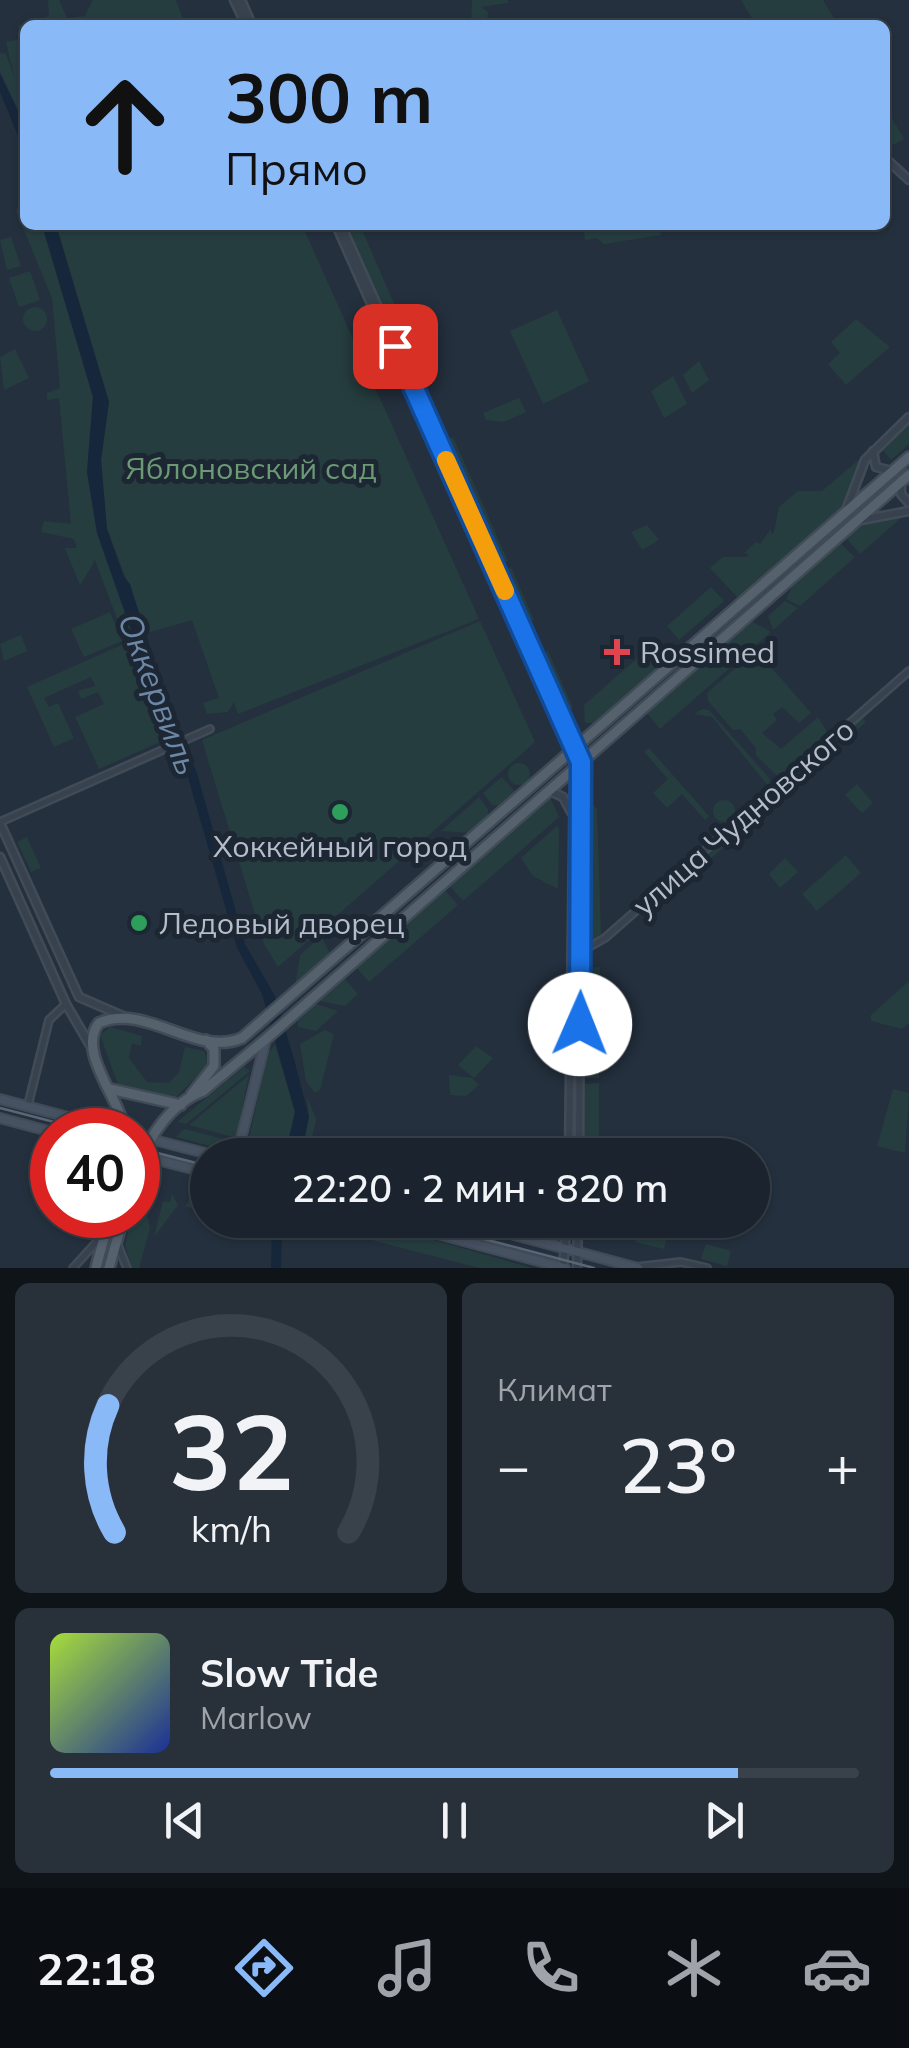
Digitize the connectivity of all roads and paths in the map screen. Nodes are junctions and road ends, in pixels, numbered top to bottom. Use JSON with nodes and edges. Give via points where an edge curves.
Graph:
{"nodes":[{"id":1,"x":890,"y":163,"type":"edge"},
{"id":2,"x":909,"y":180,"type":"edge"},
{"id":3,"x":341,"y":230,"type":"edge"},
{"id":4,"x":909,"y":417,"type":"edge"},
{"id":5,"x":873,"y":450,"type":"junction"},
{"id":6,"x":909,"y":457,"type":"edge"},
{"id":7,"x":896,"y":468,"type":"junction"},
{"id":8,"x":906,"y":477,"type":"edge"},
{"id":9,"x":909,"y":503,"type":"edge"},
{"id":10,"x":845,"y":511,"type":"junction"},
{"id":11,"x":909,"y":511,"type":"edge"},
{"id":12,"x":855,"y":522,"type":"junction"},
{"id":13,"x":909,"y":670,"type":"edge"},
{"id":14,"x":210,"y":730,"type":"dead end"},
{"id":15,"x":573,"y":749,"type":"junction"},
{"id":16,"x":577,"y":764,"type":"junction"},
{"id":17,"x":544,"y":793,"type":"junction"},
{"id":18,"x":574,"y":818,"type":"junction"},
{"id":19,"x":0,"y":822,"type":"edge"},
{"id":20,"x":0,"y":856,"type":"edge"},
{"id":21,"x":576,"y":952,"type":"junction"},
{"id":22,"x":66,"y":1004,"type":"junction"},
{"id":23,"x":128,"y":1018,"type":"junction"},
{"id":24,"x":266,"y":1039,"type":"junction"},
{"id":25,"x":206,"y":1040,"type":"junction"},
{"id":26,"x":92,"y":1048,"type":"junction"},
{"id":27,"x":240,"y":1061,"type":"junction"},
{"id":28,"x":253,"y":1083,"type":"junction"},
{"id":29,"x":110,"y":1089,"type":"junction"},
{"id":30,"x":191,"y":1096,"type":"junction"},
{"id":31,"x":0,"y":1099,"type":"edge"},
{"id":32,"x":115,"y":1100,"type":"junction"},
{"id":33,"x":181,"y":1105,"type":"junction"},
{"id":34,"x":27,"y":1106,"type":"junction"},
{"id":35,"x":35,"y":1108,"type":"edge"},
{"id":36,"x":114,"y":1108,"type":"edge"},
{"id":37,"x":117,"y":1108,"type":"edge"},
{"id":38,"x":2,"y":1122,"type":"edge"},
{"id":39,"x":30,"y":1128,"type":"edge"},
{"id":40,"x":160,"y":1128,"type":"edge"},
{"id":41,"x":241,"y":1138,"type":"edge"},
{"id":42,"x":569,"y":1138,"type":"edge"},
{"id":43,"x":579,"y":1138,"type":"edge"},
{"id":44,"x":160,"y":1142,"type":"edge"},
{"id":45,"x":190,"y":1149,"type":"edge"},
{"id":46,"x":160,"y":1160,"type":"edge"},
{"id":47,"x":190,"y":1168,"type":"edge"},
{"id":48,"x":100,"y":1238,"type":"edge"},
{"id":49,"x":104,"y":1238,"type":"edge"},
{"id":50,"x":118,"y":1238,"type":"edge"},
{"id":51,"x":452,"y":1238,"type":"edge"},
{"id":52,"x":527,"y":1238,"type":"edge"},
{"id":53,"x":566,"y":1238,"type":"edge"},
{"id":54,"x":579,"y":1238,"type":"edge"},
{"id":55,"x":117,"y":1242,"type":"junction"},
{"id":56,"x":566,"y":1248,"type":"junction"},
{"id":57,"x":579,"y":1252,"type":"junction"},
{"id":58,"x":73,"y":1268,"type":"edge"},
{"id":59,"x":96,"y":1268,"type":"edge"},
{"id":60,"x":109,"y":1268,"type":"edge"},
{"id":61,"x":127,"y":1268,"type":"edge"},
{"id":62,"x":563,"y":1268,"type":"edge"},
{"id":63,"x":576,"y":1268,"type":"edge"},
{"id":64,"x":636,"y":1268,"type":"edge"},
{"id":65,"x":707,"y":1268,"type":"edge"}],
"edges":[{"from":1,"to":2,"type":"street"},
{"from":3,"to":15,"type":"street"},
{"from":4,"to":5,"type":"street"},
{"from":5,"to":7,"type":"street","via":[[876,467]]},
{"from":5,"to":10,"type":"street"},
{"from":6,"to":7,"type":"main road"},
{"from":7,"to":10,"type":"main road"},
{"from":8,"to":9,"type":"street","via":[[901,494]]},
{"from":8,"to":12,"type":"main road"},
{"from":10,"to":15,"type":"main road"},
{"from":11,"to":12,"type":"street"},
{"from":12,"to":16,"type":"main road"},
{"from":13,"to":21,"type":"street","name":"улица Чудновского","via":[[605,938]]},
{"from":14,"to":19,"type":"street"},
{"from":15,"to":16,"type":"main road"},
{"from":15,"to":25,"type":"main road","via":[[261,1022],[235,1041]]},
{"from":16,"to":17,"type":"main road"},
{"from":16,"to":18,"type":"street"},
{"from":16,"to":21,"type":"street"},
{"from":17,"to":18,"type":"street","via":[[563,796]]},
{"from":17,"to":24,"type":"main road"},
{"from":18,"to":21,"type":"street"},
{"from":19,"to":23,"type":"street","via":[[79,997]]},
{"from":20,"to":22,"type":"street"},
{"from":21,"to":42,"type":"street"},
{"from":21,"to":43,"type":"street"},
{"from":22,"to":26,"type":"street"},
{"from":22,"to":34,"type":"street","via":[[48,1020]]},
{"from":23,"to":25,"type":"main road"},
{"from":23,"to":26,"type":"main road","via":[[100,1023]]},
{"from":24,"to":27,"type":"main road"},
{"from":24,"to":28,"type":"main road"},
{"from":25,"to":30,"type":"main road","via":[[216,1054],[214,1066]]},
{"from":26,"to":29,"type":"main road"},
{"from":27,"to":28,"type":"main road","via":[[252,1067]]},
{"from":27,"to":30,"type":"main road"},
{"from":28,"to":41,"type":"main road"},
{"from":29,"to":32,"type":"main road"},
{"from":29,"to":33,"type":"main road"},
{"from":30,"to":33,"type":"main road"},
{"from":31,"to":34,"type":"main road"},
{"from":32,"to":36,"type":"main road"},
{"from":32,"to":37,"type":"main road"},
{"from":33,"to":40,"type":"main road"},
{"from":34,"to":35,"type":"main road"},
{"from":38,"to":39,"type":"main road"},
{"from":44,"to":45,"type":"main road"},
{"from":46,"to":47,"type":"main road"},
{"from":48,"to":58,"type":"street"},
{"from":49,"to":59,"type":"main road"},
{"from":50,"to":55,"type":"main road"},
{"from":51,"to":62,"type":"main road"},
{"from":52,"to":56,"type":"main road"},
{"from":53,"to":56,"type":"street"},
{"from":54,"to":57,"type":"street"},
{"from":55,"to":60,"type":"main road"},
{"from":55,"to":61,"type":"street"},
{"from":56,"to":57,"type":"main road"},
{"from":56,"to":62,"type":"street"},
{"from":57,"to":63,"type":"street"},
{"from":57,"to":64,"type":"main road"},
{"from":64,"to":65,"type":"street","via":[[681,1262]]}]}
